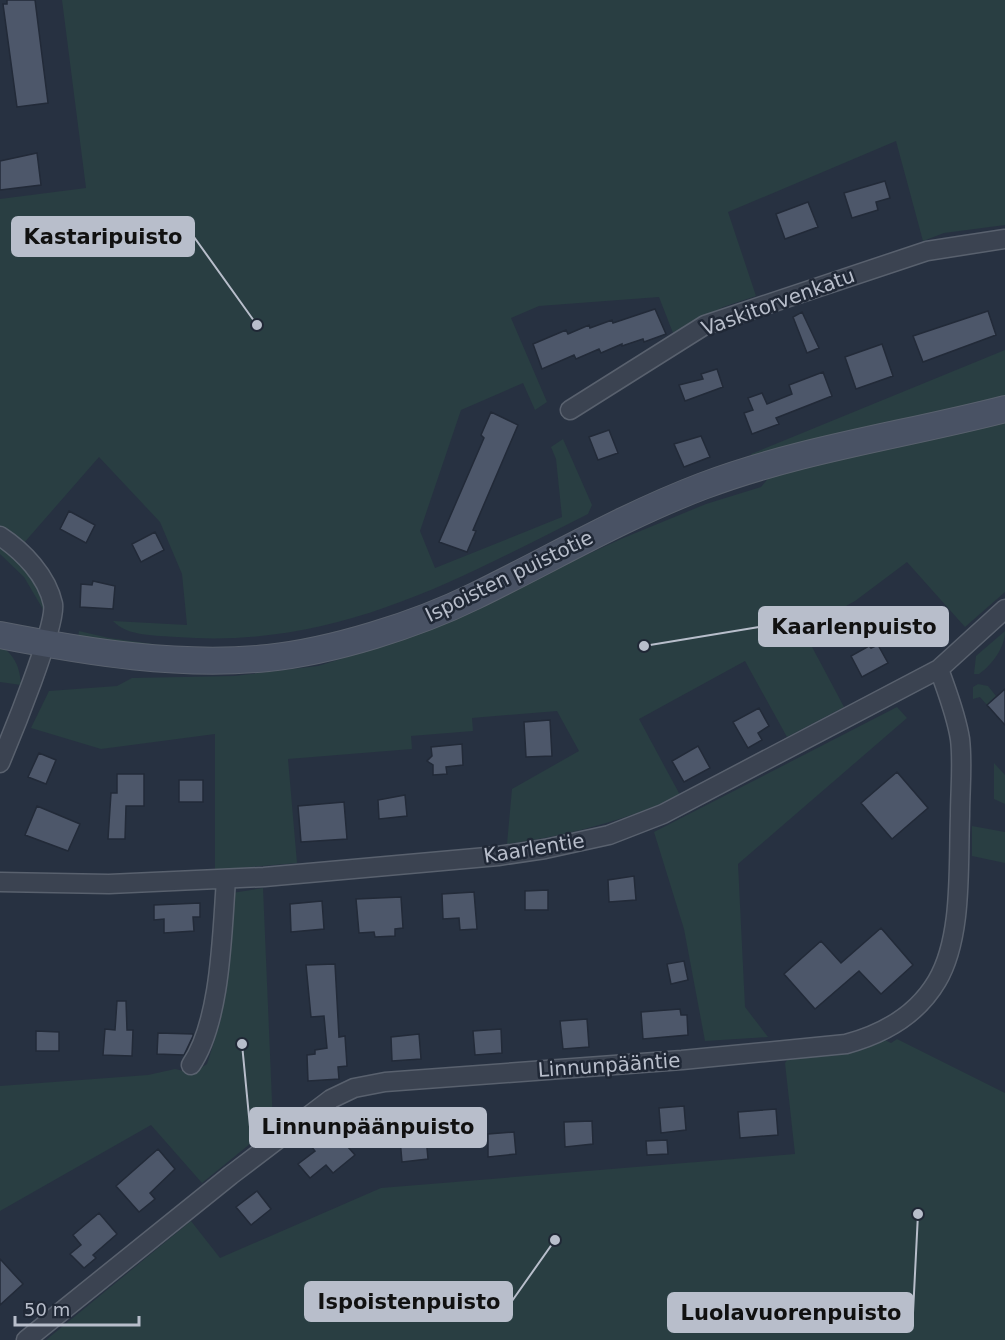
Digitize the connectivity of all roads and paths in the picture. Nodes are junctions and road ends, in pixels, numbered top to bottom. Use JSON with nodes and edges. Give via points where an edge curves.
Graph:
{"nodes":[{"id":1,"x":1005,"y":239,"type":"edge"},
{"id":2,"x":1005,"y":409,"type":"edge"},
{"id":3,"x":570,"y":410,"type":"dead end"},
{"id":4,"x":0,"y":536,"type":"edge"},
{"id":5,"x":1005,"y":609,"type":"edge"},
{"id":6,"x":0,"y":635,"type":"edge"},
{"id":7,"x":45,"y":643,"type":"junction"},
{"id":8,"x":939,"y":669,"type":"junction"},
{"id":9,"x":0,"y":763,"type":"edge"},
{"id":10,"x":226,"y":880,"type":"junction"},
{"id":11,"x":0,"y":882,"type":"edge"},
{"id":12,"x":191,"y":1065,"type":"dead end"},
{"id":13,"x":26,"y":1340,"type":"edge"}],
"edges":[{"from":1,"to":3,"type":"street","name":"Vaskitorvenkatu","via":[[927,251],[705,325]]},
{"from":2,"to":7,"type":"main road","name":"Ispoisten puistotie","via":[[788,458],[727,477],[619,522],[465,601],[349,641],[269,658],[224,659],[150,657]]},
{"from":4,"to":7,"type":"street","via":[[27,559],[50,594],[53,619]]},
{"from":5,"to":8,"type":"street","name":"Kaarlentie"},
{"from":6,"to":7,"type":"main road","name":"Ispoisten puistotie"},
{"from":7,"to":9,"type":"street"},
{"from":8,"to":10,"type":"street","name":"Kaarlentie","via":[[663,814],[609,835],[498,856]]},
{"from":8,"to":13,"type":"street","name":"Linnunpääntie","via":[[954,713],[961,756],[957,889],[944,968],[907,1015],[871,1037],[846,1044],[385,1082],[354,1088],[331,1099],[271,1143]]},
{"from":10,"to":11,"type":"street","name":"Kaarlentie"},
{"from":10,"to":12,"type":"street","via":[[212,1004],[201,1051]]}]}
